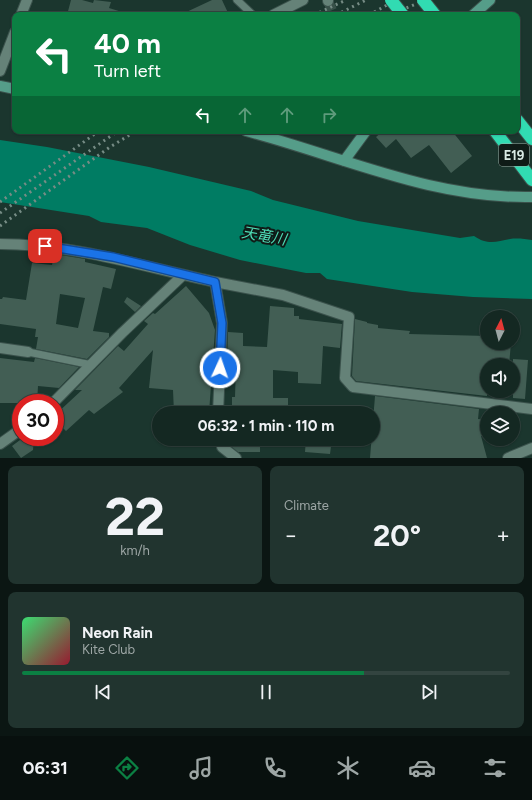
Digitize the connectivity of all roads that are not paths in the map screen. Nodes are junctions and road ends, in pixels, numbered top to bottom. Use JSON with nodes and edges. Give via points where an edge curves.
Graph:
{"nodes":[{"id":1,"x":27,"y":0,"type":"edge"},
{"id":2,"x":236,"y":0,"type":"edge"},
{"id":3,"x":303,"y":0,"type":"edge"},
{"id":4,"x":391,"y":0,"type":"edge"},
{"id":5,"x":423,"y":0,"type":"edge"},
{"id":6,"x":490,"y":0,"type":"edge"},
{"id":7,"x":22,"y":12,"type":"edge"},
{"id":8,"x":250,"y":12,"type":"edge"},
{"id":9,"x":279,"y":12,"type":"edge"},
{"id":10,"x":401,"y":12,"type":"edge"},
{"id":11,"x":433,"y":12,"type":"edge"},
{"id":12,"x":476,"y":12,"type":"edge"},
{"id":13,"x":12,"y":40,"type":"edge"},
{"id":14,"x":0,"y":71,"type":"edge"},
{"id":15,"x":0,"y":86,"type":"edge"},
{"id":16,"x":12,"y":88,"type":"edge"},
{"id":17,"x":520,"y":124,"type":"edge"},
{"id":18,"x":256,"y":134,"type":"edge"},
{"id":19,"x":364,"y":134,"type":"edge"},
{"id":20,"x":496,"y":134,"type":"edge"},
{"id":21,"x":532,"y":139,"type":"edge"},
{"id":22,"x":344,"y":161,"type":"junction"},
{"id":23,"x":532,"y":180,"type":"edge"},
{"id":24,"x":532,"y":197,"type":"edge"},
{"id":25,"x":0,"y":244,"type":"edge"},
{"id":26,"x":183,"y":275,"type":"junction"},
{"id":27,"x":215,"y":282,"type":"junction"},
{"id":28,"x":0,"y":348,"type":"edge"},
{"id":29,"x":28,"y":352,"type":"joint"},
{"id":30,"x":92,"y":365,"type":"junction"},
{"id":31,"x":62,"y":394,"type":"edge"},
{"id":32,"x":218,"y":406,"type":"edge"},
{"id":33,"x":532,"y":409,"type":"edge"},
{"id":34,"x":12,"y":435,"type":"edge"},
{"id":35,"x":0,"y":444,"type":"edge"},
{"id":36,"x":222,"y":446,"type":"edge"},
{"id":37,"x":532,"y":448,"type":"edge"},
{"id":38,"x":236,"y":458,"type":"edge"},
{"id":39,"x":508,"y":458,"type":"edge"}],
"edges":[{"from":1,"to":7,"type":"street"},
{"from":2,"to":8,"type":"lane"},
{"from":3,"to":9,"type":"street"},
{"from":4,"to":10,"type":"highway","bridge":true},
{"from":5,"to":11,"type":"highway","bridge":true},
{"from":6,"to":12,"type":"street"},
{"from":13,"to":14,"type":"street"},
{"from":15,"to":16,"type":"street"},
{"from":17,"to":21,"type":"highway","number":"E19"},
{"from":18,"to":22,"type":"street"},
{"from":19,"to":22,"type":"street"},
{"from":20,"to":23,"type":"highway","number":"E19"},
{"from":22,"to":24,"type":"street","via":[[446,189],[486,195]]},
{"from":25,"to":26,"type":"street","via":[[32,244],[113,257]]},
{"from":26,"to":27,"type":"street"},
{"from":26,"to":30,"type":"street"},
{"from":27,"to":32,"type":"street","via":[[222,323]]},
{"from":27,"to":33,"type":"street","via":[[283,295],[349,317],[345,378],[353,387]]},
{"from":28,"to":29,"type":"street"},
{"from":29,"to":30,"type":"lane"},
{"from":30,"to":31,"type":"street"},
{"from":34,"to":35,"type":"street"},
{"from":36,"to":38,"type":"street"},
{"from":37,"to":39,"type":"street"}]}
